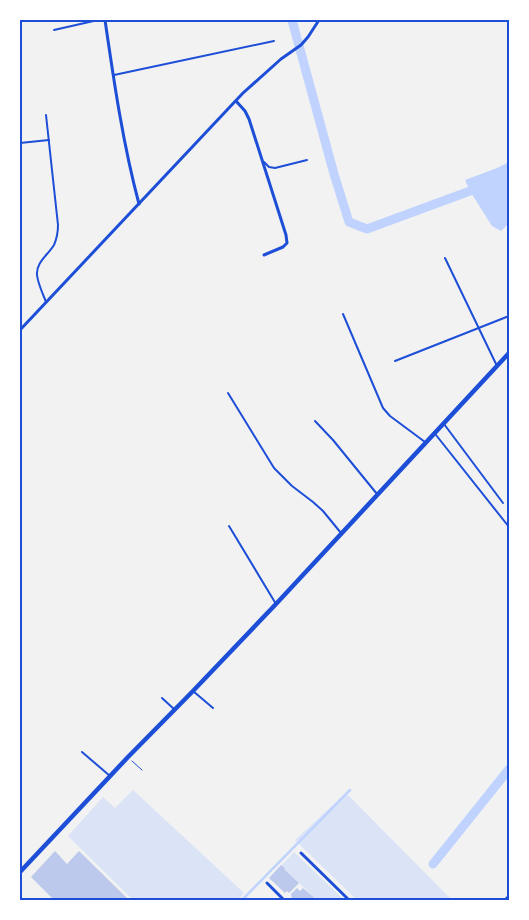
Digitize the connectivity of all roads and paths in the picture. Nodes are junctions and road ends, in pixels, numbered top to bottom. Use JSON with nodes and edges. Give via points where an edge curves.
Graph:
{"nodes":[{"id":1,"x":98,"y":20,"type":"edge"},
{"id":2,"x":105,"y":20,"type":"edge"},
{"id":3,"x":318,"y":20,"type":"edge"},
{"id":4,"x":54,"y":30,"type":"dead end"},
{"id":5,"x":274,"y":41,"type":"dead end"},
{"id":6,"x":114,"y":75,"type":"junction"},
{"id":7,"x":236,"y":101,"type":"junction"},
{"id":8,"x":46,"y":115,"type":"dead end"},
{"id":9,"x":49,"y":140,"type":"junction"},
{"id":10,"x":20,"y":143,"type":"edge"},
{"id":11,"x":262,"y":160,"type":"junction"},
{"id":12,"x":308,"y":160,"type":"dead end"},
{"id":13,"x":139,"y":204,"type":"junction"},
{"id":14,"x":264,"y":255,"type":"dead end"},
{"id":15,"x":445,"y":258,"type":"dead end"},
{"id":16,"x":46,"y":302,"type":"junction"},
{"id":17,"x":343,"y":314,"type":"dead end"},
{"id":18,"x":509,"y":316,"type":"edge"},
{"id":19,"x":479,"y":328,"type":"junction"},
{"id":20,"x":20,"y":330,"type":"edge"},
{"id":21,"x":509,"y":353,"type":"edge"},
{"id":22,"x":395,"y":360,"type":"dead end"},
{"id":23,"x":497,"y":366,"type":"junction"},
{"id":24,"x":228,"y":393,"type":"dead end"},
{"id":25,"x":315,"y":421,"type":"dead end"},
{"id":26,"x":444,"y":424,"type":"junction"},
{"id":27,"x":434,"y":433,"type":"junction"},
{"id":28,"x":425,"y":442,"type":"junction"},
{"id":29,"x":377,"y":494,"type":"junction"},
{"id":30,"x":503,"y":503,"type":"dead end"},
{"id":31,"x":229,"y":526,"type":"dead end"},
{"id":32,"x":509,"y":527,"type":"edge"},
{"id":33,"x":341,"y":533,"type":"junction"},
{"id":34,"x":276,"y":604,"type":"junction"},
{"id":35,"x":193,"y":691,"type":"junction"},
{"id":36,"x":162,"y":698,"type":"dead end"},
{"id":37,"x":213,"y":708,"type":"dead end"},
{"id":38,"x":175,"y":710,"type":"junction"},
{"id":39,"x":82,"y":752,"type":"dead end"},
{"id":40,"x":128,"y":757,"type":"junction"},
{"id":41,"x":142,"y":770,"type":"dead end"},
{"id":42,"x":110,"y":776,"type":"junction"},
{"id":43,"x":301,"y":853,"type":"dead end"},
{"id":44,"x":20,"y":872,"type":"edge"},
{"id":45,"x":266,"y":884,"type":"dead end"},
{"id":46,"x":509,"y":896,"type":"edge"},
{"id":47,"x":284,"y":900,"type":"edge"},
{"id":48,"x":349,"y":900,"type":"edge"},
{"id":49,"x":505,"y":900,"type":"edge"}],
"edges":[{"from":1,"to":4,"type":"lane"},
{"from":2,"to":6,"type":"street"},
{"from":3,"to":7,"type":"street","via":[[301,45]]},
{"from":5,"to":6,"type":"lane"},
{"from":6,"to":13,"type":"street","via":[[130,172]]},
{"from":7,"to":11,"type":"street","via":[[249,120]]},
{"from":7,"to":13,"type":"street"},
{"from":8,"to":9,"type":"lane"},
{"from":9,"to":10,"type":"lane"},
{"from":9,"to":16,"type":"lane","via":[[58,225],[53,246],[37,268],[37,278]]},
{"from":11,"to":12,"type":"lane","via":[[275,168]]},
{"from":11,"to":14,"type":"street","via":[[287,243]]},
{"from":13,"to":16,"type":"street"},
{"from":15,"to":19,"type":"lane"},
{"from":16,"to":20,"type":"street"},
{"from":17,"to":28,"type":"lane","via":[[382,408]]},
{"from":18,"to":19,"type":"lane"},
{"from":19,"to":22,"type":"lane"},
{"from":19,"to":23,"type":"lane"},
{"from":21,"to":23,"type":"street"},
{"from":23,"to":26,"type":"street"},
{"from":24,"to":33,"type":"lane","via":[[274,468],[314,502]]},
{"from":25,"to":29,"type":"lane"},
{"from":26,"to":27,"type":"street"},
{"from":26,"to":30,"type":"lane"},
{"from":27,"to":28,"type":"street"},
{"from":27,"to":32,"type":"lane"},
{"from":28,"to":29,"type":"street"},
{"from":29,"to":33,"type":"street"},
{"from":31,"to":34,"type":"lane"},
{"from":33,"to":34,"type":"street"},
{"from":34,"to":35,"type":"street"},
{"from":35,"to":37,"type":"lane"},
{"from":35,"to":38,"type":"street"},
{"from":36,"to":38,"type":"lane"},
{"from":38,"to":40,"type":"street"},
{"from":39,"to":42,"type":"lane"},
{"from":40,"to":41,"type":"path"},
{"from":40,"to":42,"type":"street"},
{"from":42,"to":44,"type":"street"},
{"from":43,"to":48,"type":"street"},
{"from":45,"to":47,"type":"street"},
{"from":46,"to":49,"type":"street"}]}
